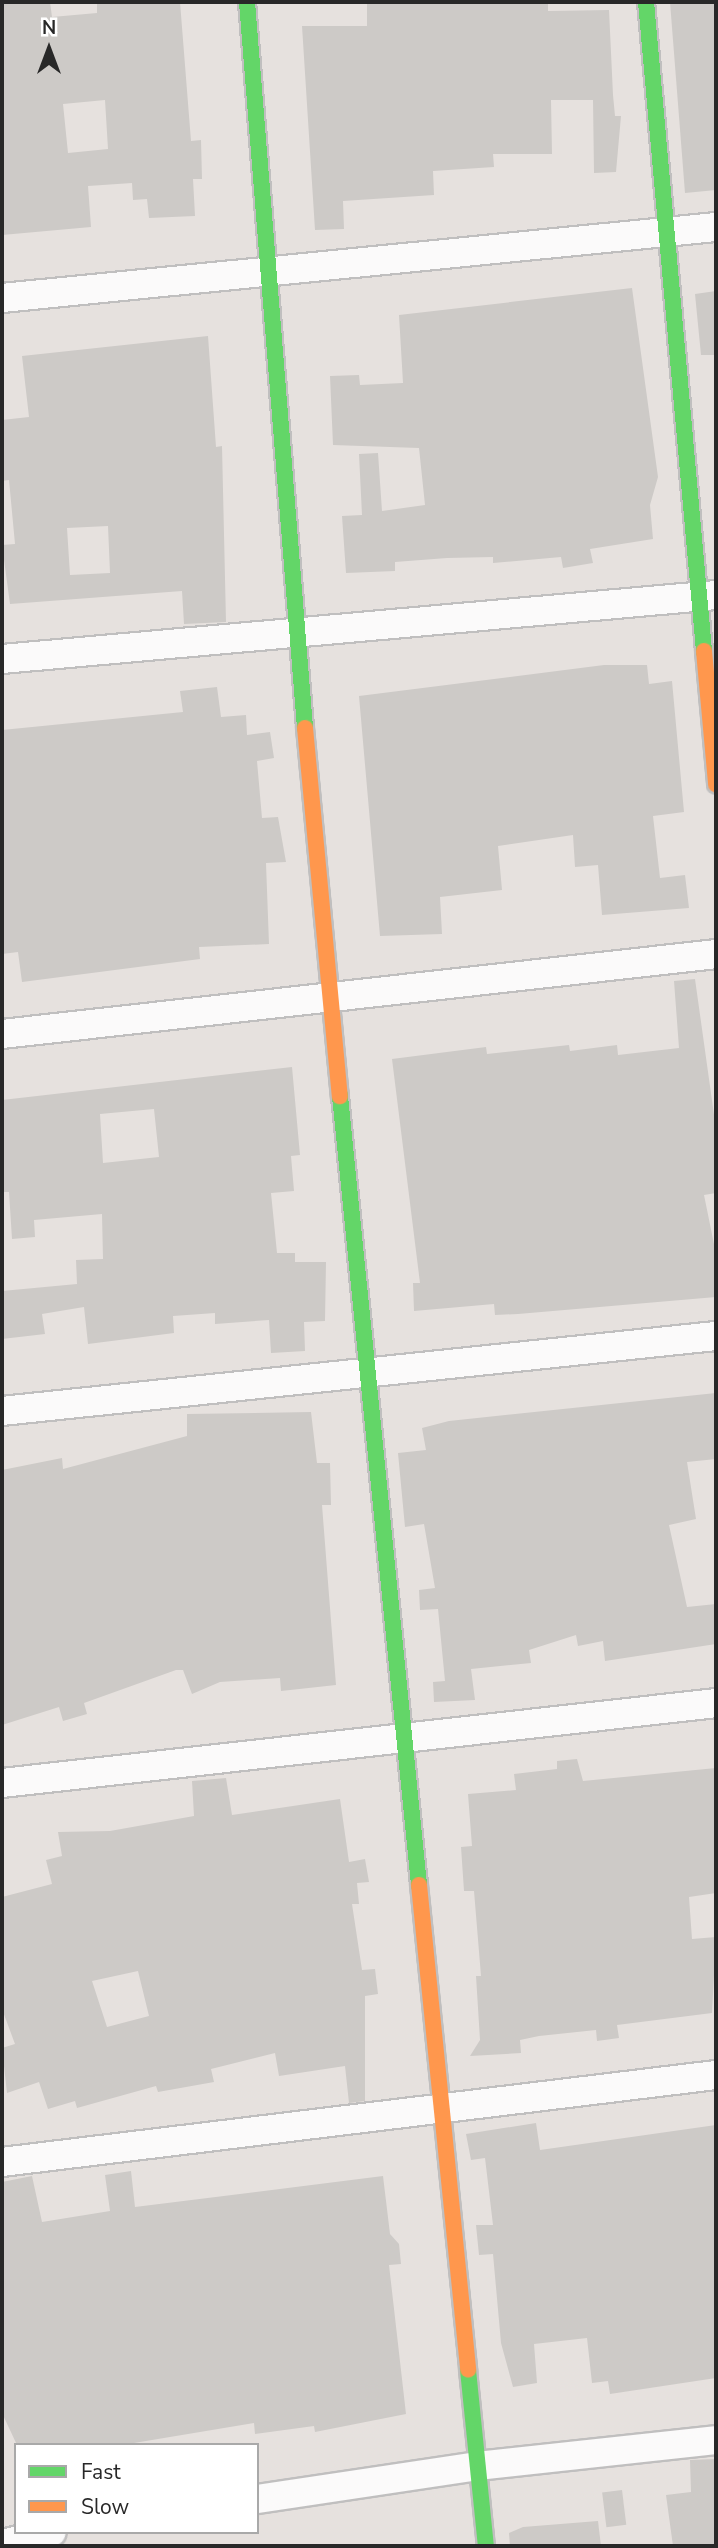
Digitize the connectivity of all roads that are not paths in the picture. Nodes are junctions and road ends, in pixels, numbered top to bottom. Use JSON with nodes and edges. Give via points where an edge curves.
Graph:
{"nodes":[{"id":1,"x":247,"y":2,"type":"edge"},
{"id":2,"x":646,"y":2,"type":"edge"},
{"id":3,"x":716,"y":226,"type":"edge"},
{"id":4,"x":663,"y":232,"type":"junction"},
{"id":5,"x":273,"y":271,"type":"junction"},
{"id":6,"x":2,"y":298,"type":"edge"},
{"id":7,"x":707,"y":597,"type":"edge"},
{"id":8,"x":296,"y":637,"type":"junction"},
{"id":9,"x":2,"y":659,"type":"edge"},
{"id":10,"x":716,"y":784,"type":"edge"},
{"id":11,"x":716,"y":954,"type":"edge"},
{"id":12,"x":331,"y":1001,"type":"junction"},
{"id":13,"x":2,"y":1034,"type":"edge"},
{"id":14,"x":716,"y":1336,"type":"edge"},
{"id":15,"x":369,"y":1372,"type":"junction"},
{"id":16,"x":2,"y":1410,"type":"edge"},
{"id":17,"x":716,"y":1703,"type":"edge"},
{"id":18,"x":406,"y":1738,"type":"junction"},
{"id":19,"x":2,"y":1783,"type":"edge"},
{"id":20,"x":716,"y":2075,"type":"edge"},
{"id":21,"x":439,"y":2109,"type":"junction"},
{"id":22,"x":2,"y":2162,"type":"edge"},
{"id":23,"x":716,"y":2440,"type":"edge"},
{"id":24,"x":477,"y":2466,"type":"junction"},
{"id":25,"x":259,"y":2499,"type":"edge"},
{"id":26,"x":44,"y":2534,"type":"edge"},
{"id":27,"x":2,"y":2544,"type":"edge"},
{"id":28,"x":486,"y":2546,"type":"edge"}],
"edges":[{"from":1,"to":5,"type":"main road"},
{"from":2,"to":4,"type":"main road"},
{"from":3,"to":4,"type":"street"},
{"from":4,"to":5,"type":"street"},
{"from":4,"to":7,"type":"main road"},
{"from":5,"to":6,"type":"street"},
{"from":5,"to":8,"type":"main road"},
{"from":7,"to":8,"type":"street"},
{"from":7,"to":10,"type":"main road"},
{"from":8,"to":9,"type":"street"},
{"from":8,"to":12,"type":"main road"},
{"from":11,"to":12,"type":"street"},
{"from":12,"to":13,"type":"street"},
{"from":12,"to":15,"type":"main road"},
{"from":14,"to":15,"type":"street"},
{"from":15,"to":16,"type":"street"},
{"from":15,"to":18,"type":"main road"},
{"from":17,"to":18,"type":"street"},
{"from":18,"to":19,"type":"street"},
{"from":18,"to":21,"type":"main road"},
{"from":20,"to":21,"type":"street"},
{"from":21,"to":22,"type":"street"},
{"from":21,"to":24,"type":"main road"},
{"from":23,"to":24,"type":"street"},
{"from":24,"to":25,"type":"street"},
{"from":24,"to":28,"type":"main road"},
{"from":26,"to":27,"type":"street"}]}
